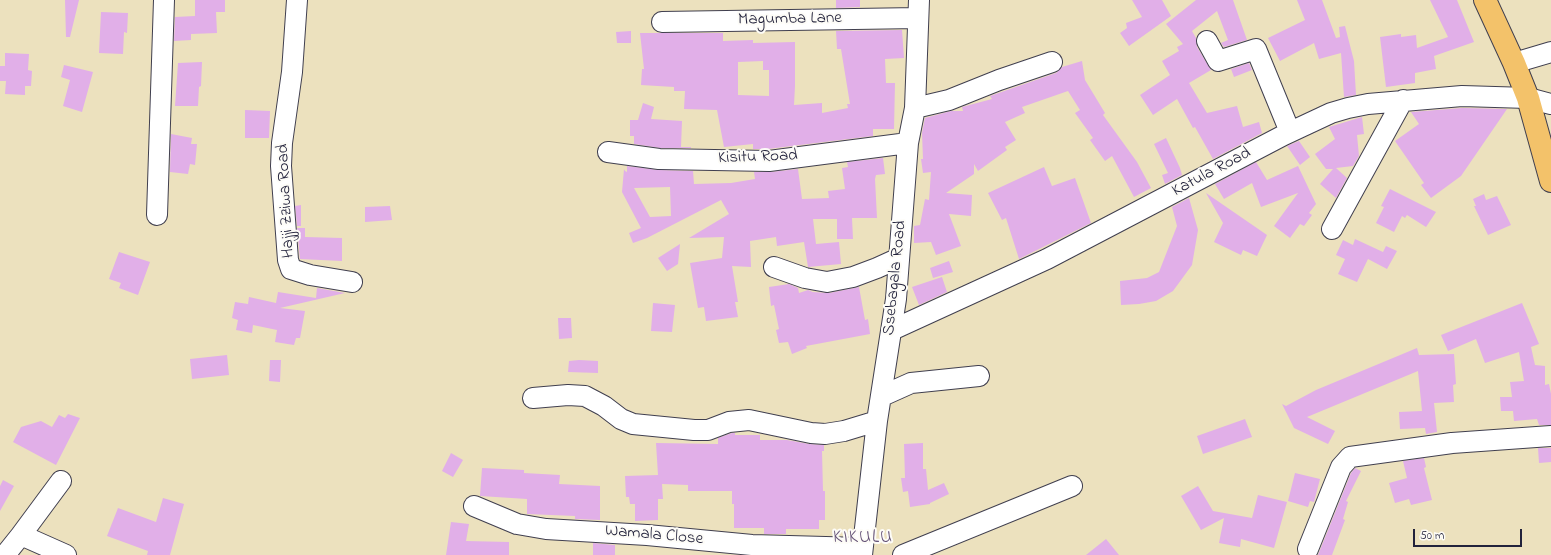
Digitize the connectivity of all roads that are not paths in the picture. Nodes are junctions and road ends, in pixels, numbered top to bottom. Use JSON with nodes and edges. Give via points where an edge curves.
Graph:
{"nodes":[{"id":1,"x":164,"y":0,"type":"edge"},
{"id":2,"x":298,"y":0,"type":"edge"},
{"id":3,"x":1485,"y":0,"type":"edge"},
{"id":4,"x":919,"y":9,"type":"edge"},
{"id":5,"x":662,"y":22,"type":"dead end"},
{"id":6,"x":1207,"y":41,"type":"dead end"},
{"id":7,"x":1551,"y":52,"type":"edge"},
{"id":8,"x":1052,"y":62,"type":"dead end"},
{"id":9,"x":1514,"y":63,"type":"junction"},
{"id":10,"x":1528,"y":98,"type":"junction"},
{"id":11,"x":1403,"y":100,"type":"junction"},
{"id":12,"x":1551,"y":104,"type":"edge"},
{"id":13,"x":915,"y":108,"type":"junction"},
{"id":14,"x":1290,"y":132,"type":"junction"},
{"id":15,"x":908,"y":143,"type":"junction"},
{"id":16,"x":608,"y":152,"type":"dead end"},
{"id":17,"x":1551,"y":181,"type":"edge"},
{"id":18,"x":157,"y":215,"type":"dead end"},
{"id":19,"x":1332,"y":229,"type":"dead end"},
{"id":20,"x":899,"y":258,"type":"junction"},
{"id":21,"x":774,"y":267,"type":"dead end"},
{"id":22,"x":352,"y":282,"type":"dead end"},
{"id":23,"x":892,"y":330,"type":"junction"},
{"id":24,"x":979,"y":376,"type":"dead end"},
{"id":25,"x":882,"y":396,"type":"junction"},
{"id":26,"x":533,"y":398,"type":"dead end"},
{"id":27,"x":877,"y":421,"type":"junction"},
{"id":28,"x":1551,"y":436,"type":"edge"},
{"id":29,"x":61,"y":481,"type":"dead end"},
{"id":30,"x":1072,"y":486,"type":"dead end"},
{"id":31,"x":474,"y":506,"type":"dead end"},
{"id":32,"x":21,"y":535,"type":"junction"},
{"id":33,"x":1308,"y":549,"type":"dead end"},
{"id":34,"x":862,"y":551,"type":"edge"},
{"id":35,"x":5,"y":555,"type":"edge"},
{"id":36,"x":66,"y":555,"type":"edge"},
{"id":37,"x":903,"y":555,"type":"edge"}],
"edges":[{"from":1,"to":18,"type":"street"},
{"from":2,"to":22,"type":"street","name":"Hajji Zziwa Road","via":[[281,166],[288,260],[291,269]]},
{"from":3,"to":9,"type":"main road"},
{"from":4,"to":5,"type":"street","name":"Magumba Lane"},
{"from":4,"to":13,"type":"street","name":"Ssebagala Road"},
{"from":6,"to":14,"type":"street","via":[[1218,61],[1256,48]]},
{"from":7,"to":9,"type":"street"},
{"from":8,"to":13,"type":"street","via":[[949,100]]},
{"from":9,"to":10,"type":"main road"},
{"from":10,"to":11,"type":"street","name":"Katula Road","via":[[1462,96]]},
{"from":10,"to":12,"type":"street","name":"Katula Road"},
{"from":10,"to":17,"type":"main road"},
{"from":11,"to":14,"type":"street","name":"Katula Road","via":[[1348,108]]},
{"from":11,"to":19,"type":"street"},
{"from":13,"to":15,"type":"street","name":"Ssebagala Road"},
{"from":14,"to":23,"type":"street","name":"Katula Road","via":[[1047,259]]},
{"from":15,"to":16,"type":"street","name":"Kisitu Road","via":[[769,161],[659,159]]},
{"from":15,"to":20,"type":"street","name":"Ssebagala Road"},
{"from":20,"to":21,"type":"street","via":[[853,277],[827,282],[804,278]]},
{"from":20,"to":23,"type":"street","name":"Ssebagala Road"},
{"from":23,"to":25,"type":"street","name":"Ssebagala Road"},
{"from":24,"to":25,"type":"street","via":[[911,383]]},
{"from":25,"to":27,"type":"street","name":"Ssebagala Road"},
{"from":26,"to":27,"type":"street","via":[[585,396],[633,424],[694,430],[708,430],[729,422],[749,420],[825,434]]},
{"from":27,"to":34,"type":"street","name":"Ssebagala Road"},
{"from":28,"to":33,"type":"street","via":[[1452,443],[1350,457],[1341,467]]},
{"from":29,"to":32,"type":"street"},
{"from":30,"to":37,"type":"street"},
{"from":31,"to":34,"type":"street","name":"Wamala Close","via":[[517,524],[546,529]]},
{"from":32,"to":35,"type":"street"},
{"from":32,"to":36,"type":"street"}]}
